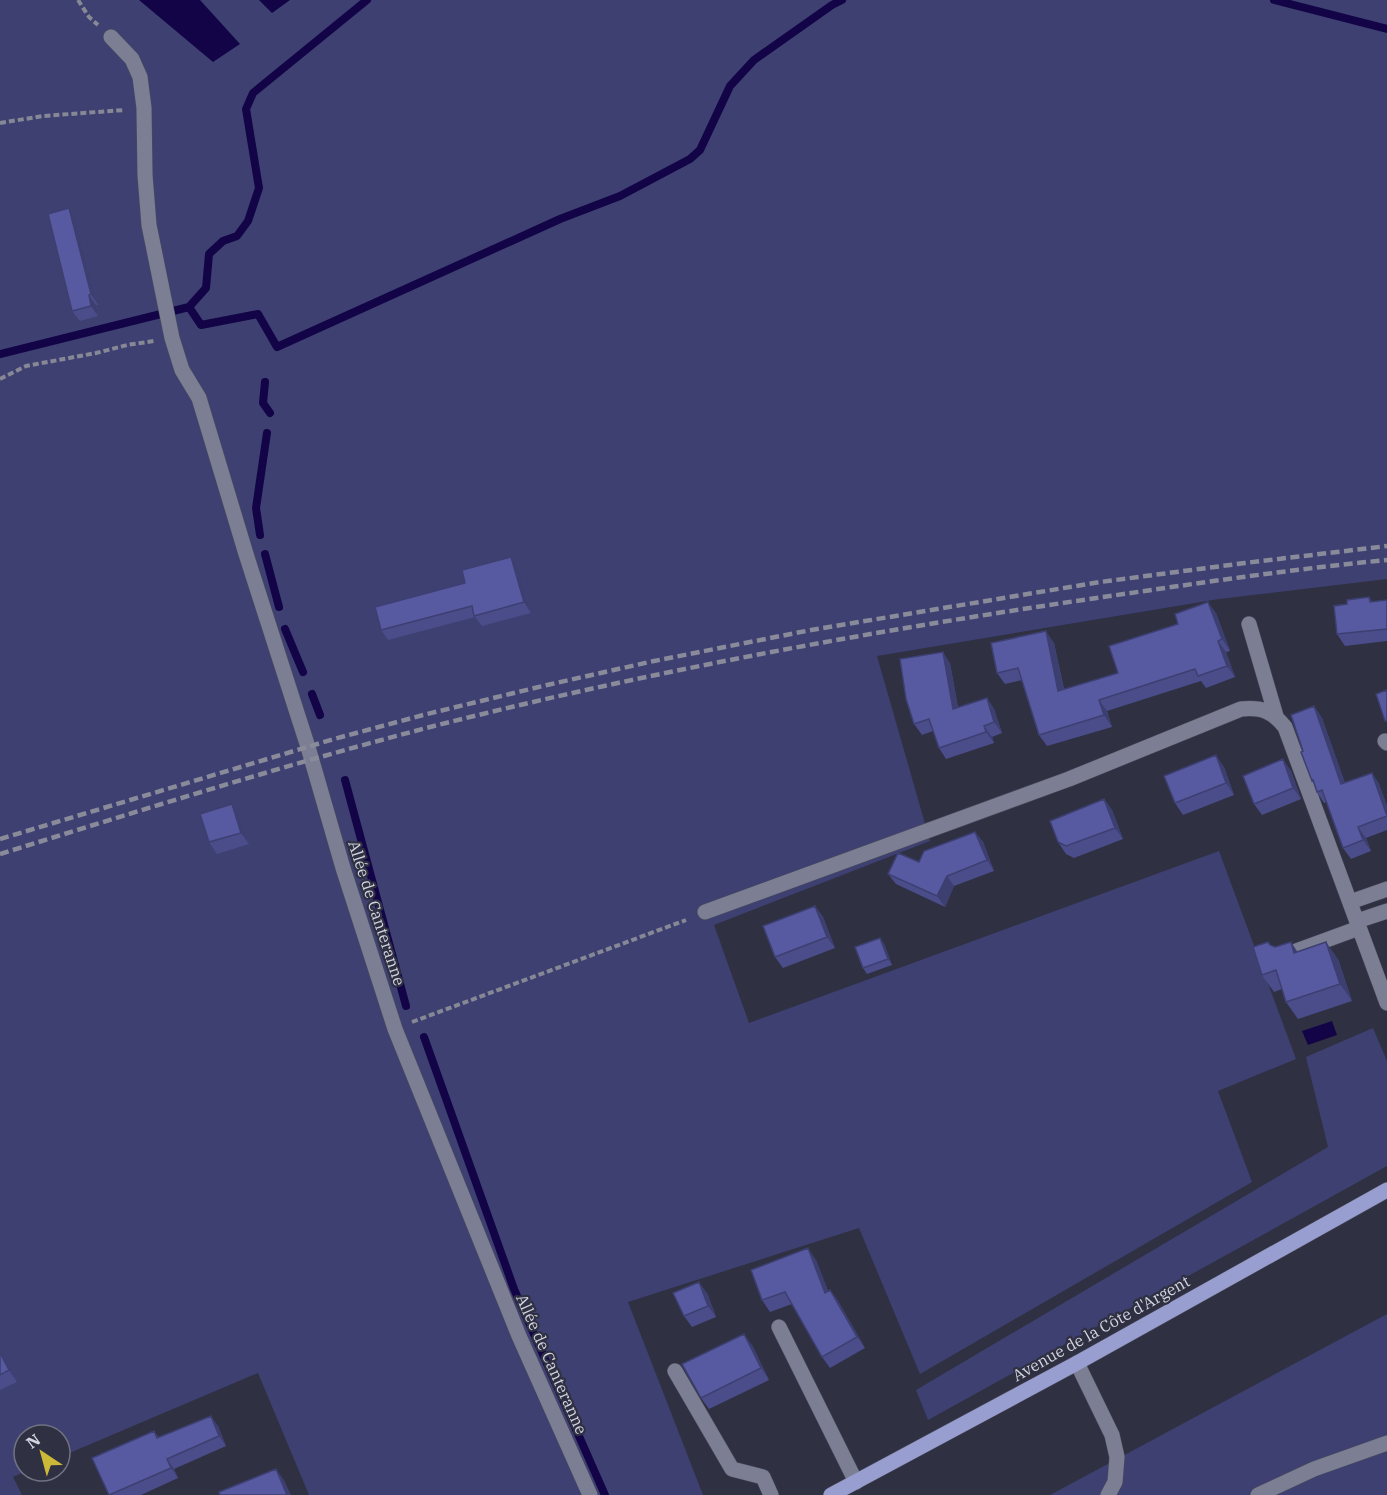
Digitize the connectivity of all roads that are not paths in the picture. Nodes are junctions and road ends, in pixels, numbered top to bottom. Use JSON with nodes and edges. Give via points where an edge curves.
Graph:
{"nodes":[{"id":1,"x":111,"y":37,"type":"road end"},
{"id":2,"x":1249,"y":624,"type":"dead end"},
{"id":3,"x":1276,"y":716,"type":"junction"},
{"id":4,"x":1387,"y":889,"type":"edge"},
{"id":5,"x":1350,"y":902,"type":"junction"},
{"id":6,"x":1387,"y":910,"type":"edge"},
{"id":7,"x":705,"y":912,"type":"road end"},
{"id":8,"x":1358,"y":925,"type":"junction"},
{"id":9,"x":1288,"y":954,"type":"edge"},
{"id":10,"x":1387,"y":1003,"type":"edge"},
{"id":11,"x":1387,"y":1190,"type":"edge"},
{"id":12,"x":779,"y":1327,"type":"dead end"},
{"id":13,"x":1077,"y":1363,"type":"junction"},
{"id":14,"x":675,"y":1371,"type":"dead end"},
{"id":15,"x":1387,"y":1443,"type":"edge"},
{"id":16,"x":853,"y":1487,"type":"edge"},
{"id":17,"x":590,"y":1495,"type":"edge"},
{"id":18,"x":771,"y":1495,"type":"edge"},
{"id":19,"x":831,"y":1495,"type":"edge"},
{"id":20,"x":1108,"y":1495,"type":"edge"},
{"id":21,"x":1258,"y":1495,"type":"edge"}],
"edges":[{"from":1,"to":17,"type":"street","name":"Allée de Canteranne","via":[[132,59],[140,77],[150,225],[171,333],[182,370],[199,398],[395,1029],[519,1336]]},
{"from":2,"to":3,"type":"street"},
{"from":3,"to":5,"type":"street","via":[[1285,728]]},
{"from":3,"to":7,"type":"street","via":[[1258,709],[1241,709],[1069,779]]},
{"from":4,"to":5,"type":"street"},
{"from":5,"to":8,"type":"street"},
{"from":6,"to":8,"type":"street"},
{"from":8,"to":9,"type":"street"},
{"from":8,"to":10,"type":"street"},
{"from":11,"to":13,"type":"main road","name":"Avenue de la Côte d'Argent"},
{"from":12,"to":16,"type":"street"},
{"from":13,"to":16,"type":"main road","name":"Avenue de la Côte d'Argent"},
{"from":13,"to":20,"type":"street","via":[[1112,1435],[1117,1457],[1115,1482]]},
{"from":14,"to":18,"type":"street","via":[[732,1469],[763,1477]]},
{"from":15,"to":21,"type":"street","via":[[1314,1469]]},
{"from":16,"to":19,"type":"main road","name":"Avenue de la Côte d'Argent"}]}
